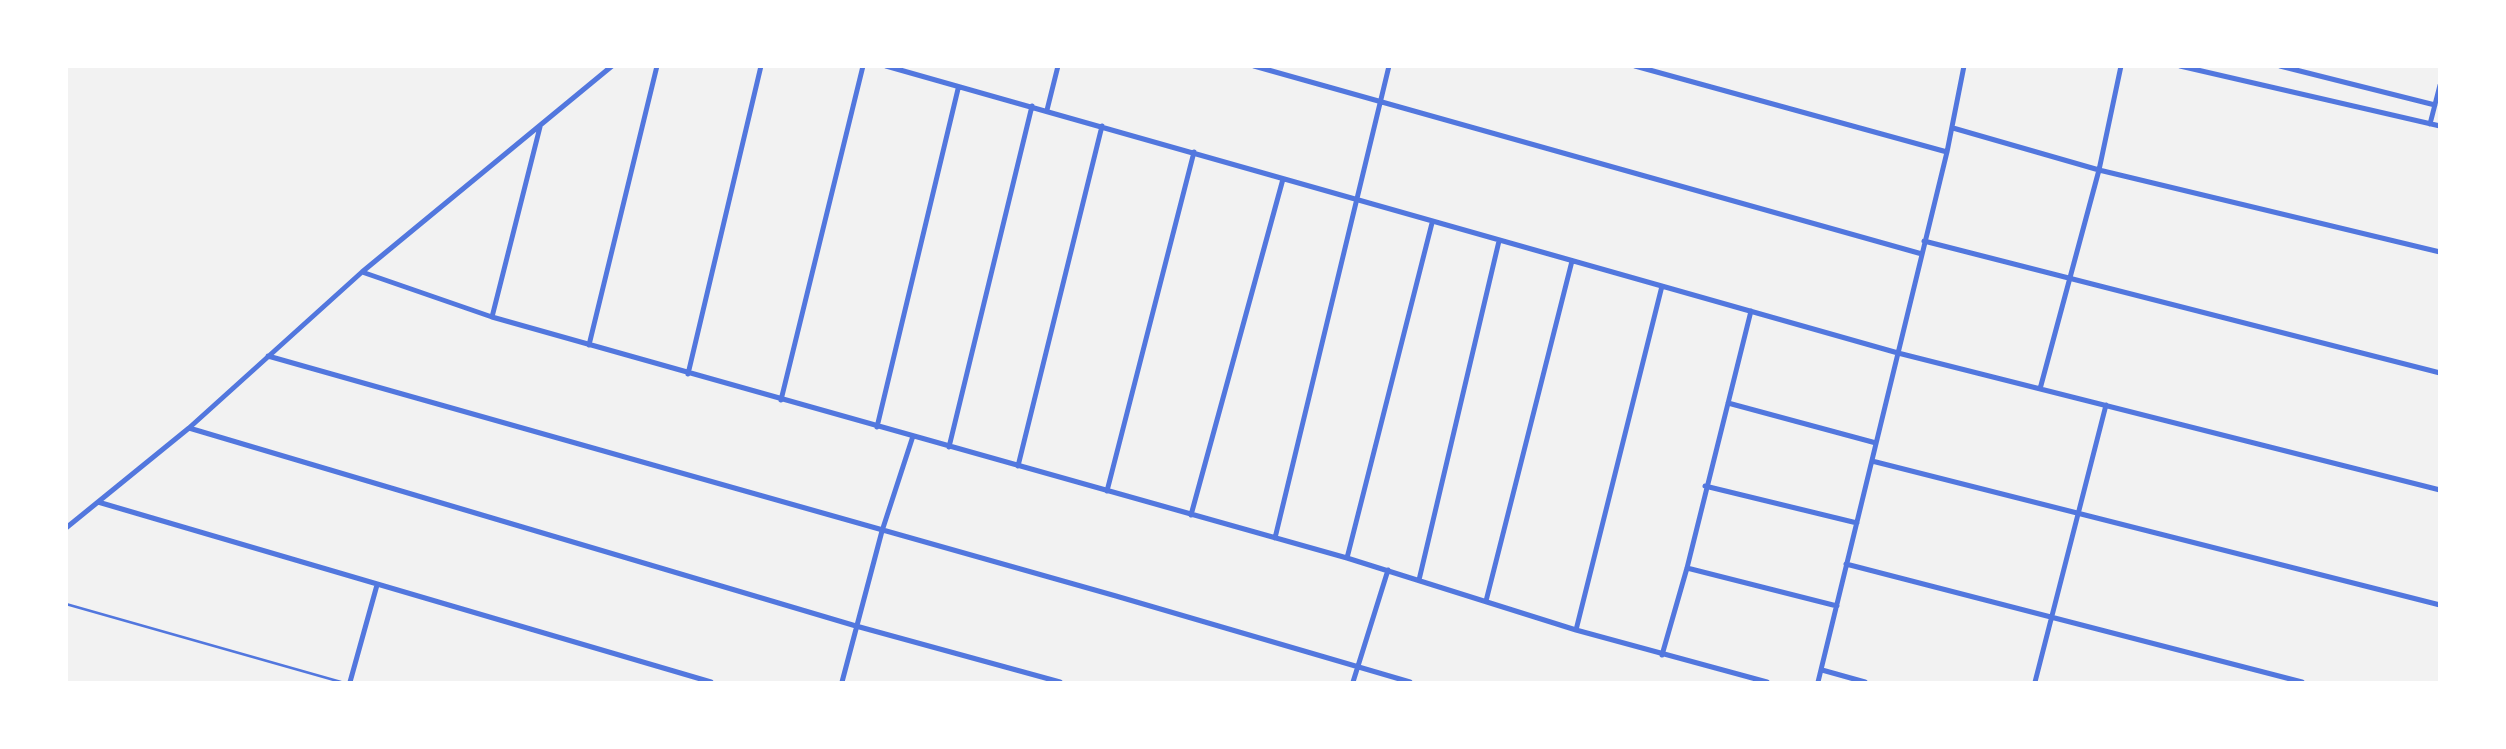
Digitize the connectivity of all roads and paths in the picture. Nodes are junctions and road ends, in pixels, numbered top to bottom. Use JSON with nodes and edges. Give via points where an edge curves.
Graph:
{"nodes":[{"id":1,"x":611,"y":66,"type":"edge"},
{"id":2,"x":657,"y":66,"type":"edge"},
{"id":3,"x":761,"y":66,"type":"edge"},
{"id":4,"x":863,"y":66,"type":"edge"},
{"id":5,"x":886,"y":66,"type":"edge"},
{"id":6,"x":1058,"y":66,"type":"edge"},
{"id":7,"x":1254,"y":66,"type":"edge"},
{"id":8,"x":1389,"y":66,"type":"edge"},
{"id":9,"x":1634,"y":66,"type":"edge"},
{"id":10,"x":1964,"y":66,"type":"edge"},
{"id":11,"x":2121,"y":66,"type":"edge"},
{"id":12,"x":2180,"y":66,"type":"edge"},
{"id":13,"x":2280,"y":66,"type":"edge"},
{"id":14,"x":2440,"y":85,"type":"edge"},
{"id":15,"x":958,"y":89,"type":"junction"},
{"id":16,"x":1380,"y":103,"type":"junction"},
{"id":17,"x":2435,"y":105,"type":"junction"},
{"id":18,"x":1032,"y":106,"type":"junction"},
{"id":19,"x":1047,"y":110,"type":"junction"},
{"id":20,"x":2430,"y":124,"type":"junction"},
{"id":21,"x":541,"y":125,"type":"junction"},
{"id":22,"x":1102,"y":125,"type":"junction"},
{"id":23,"x":2440,"y":127,"type":"edge"},
{"id":24,"x":1953,"y":128,"type":"junction"},
{"id":25,"x":1194,"y":152,"type":"junction"},
{"id":26,"x":1947,"y":152,"type":"junction"},
{"id":27,"x":2099,"y":170,"type":"junction"},
{"id":28,"x":1283,"y":179,"type":"junction"},
{"id":29,"x":1355,"y":201,"type":"junction"},
{"id":30,"x":1432,"y":223,"type":"junction"},
{"id":31,"x":1499,"y":241,"type":"junction"},
{"id":32,"x":1924,"y":242,"type":"junction"},
{"id":33,"x":2440,"y":252,"type":"edge"},
{"id":34,"x":1922,"y":254,"type":"junction"},
{"id":35,"x":1572,"y":261,"type":"junction"},
{"id":36,"x":362,"y":272,"type":"junction"},
{"id":37,"x":2068,"y":279,"type":"junction"},
{"id":38,"x":1662,"y":285,"type":"junction"},
{"id":39,"x":1751,"y":311,"type":"junction"},
{"id":40,"x":492,"y":317,"type":"junction"},
{"id":41,"x":589,"y":345,"type":"junction"},
{"id":42,"x":1898,"y":353,"type":"junction"},
{"id":43,"x":268,"y":356,"type":"junction"},
{"id":44,"x":2440,"y":373,"type":"edge"},
{"id":45,"x":688,"y":374,"type":"junction"},
{"id":46,"x":2040,"y":389,"type":"junction"},
{"id":47,"x":781,"y":400,"type":"junction"},
{"id":48,"x":1728,"y":403,"type":"junction"},
{"id":49,"x":2106,"y":405,"type":"junction"},
{"id":50,"x":877,"y":427,"type":"junction"},
{"id":51,"x":189,"y":428,"type":"junction"},
{"id":52,"x":913,"y":436,"type":"junction"},
{"id":53,"x":1876,"y":443,"type":"junction"},
{"id":54,"x":949,"y":447,"type":"junction"},
{"id":55,"x":1872,"y":461,"type":"junction"},
{"id":56,"x":1018,"y":466,"type":"junction"},
{"id":57,"x":1705,"y":486,"type":"junction"},
{"id":58,"x":2440,"y":490,"type":"edge"},
{"id":59,"x":1107,"y":491,"type":"junction"},
{"id":60,"x":98,"y":502,"type":"junction"},
{"id":61,"x":2080,"y":514,"type":"junction"},
{"id":62,"x":1191,"y":515,"type":"junction"},
{"id":63,"x":1857,"y":523,"type":"junction"},
{"id":64,"x":66,"y":528,"type":"edge"},
{"id":65,"x":882,"y":531,"type":"junction"},
{"id":66,"x":1275,"y":538,"type":"junction"},
{"id":67,"x":1346,"y":558,"type":"junction"},
{"id":68,"x":1846,"y":564,"type":"junction"},
{"id":69,"x":1687,"y":568,"type":"junction"},
{"id":70,"x":1388,"y":570,"type":"junction"},
{"id":71,"x":1419,"y":580,"type":"junction"},
{"id":72,"x":377,"y":585,"type":"junction"},
{"id":73,"x":1486,"y":601,"type":"junction"},
{"id":74,"x":66,"y":604,"type":"edge"},
{"id":75,"x":2440,"y":605,"type":"edge"},
{"id":76,"x":1837,"y":606,"type":"junction"},
{"id":77,"x":2051,"y":618,"type":"junction"},
{"id":78,"x":856,"y":626,"type":"junction"},
{"id":79,"x":1576,"y":630,"type":"junction"},
{"id":80,"x":1662,"y":655,"type":"junction"},
{"id":81,"x":1357,"y":667,"type":"junction"},
{"id":82,"x":1822,"y":670,"type":"junction"},
{"id":83,"x":341,"y":682,"type":"edge"},
{"id":84,"x":349,"y":682,"type":"edge"},
{"id":85,"x":711,"y":682,"type":"edge"},
{"id":86,"x":842,"y":682,"type":"edge"},
{"id":87,"x":1060,"y":682,"type":"edge"},
{"id":88,"x":1353,"y":682,"type":"edge"},
{"id":89,"x":1410,"y":682,"type":"edge"},
{"id":90,"x":1767,"y":682,"type":"edge"},
{"id":91,"x":1818,"y":682,"type":"edge"},
{"id":92,"x":1865,"y":682,"type":"edge"},
{"id":93,"x":2035,"y":682,"type":"edge"},
{"id":94,"x":2302,"y":682,"type":"edge"}],
"edges":[{"from":1,"to":21,"type":"street"},
{"from":2,"to":41,"type":"street"},
{"from":3,"to":45,"type":"street"},
{"from":4,"to":47,"type":"street"},
{"from":5,"to":15,"type":"street"},
{"from":6,"to":19,"type":"street"},
{"from":7,"to":16,"type":"street"},
{"from":8,"to":16,"type":"street"},
{"from":9,"to":26,"type":"street"},
{"from":10,"to":24,"type":"street"},
{"from":11,"to":27,"type":"street"},
{"from":12,"to":20,"type":"street"},
{"from":13,"to":17,"type":"street"},
{"from":14,"to":17,"type":"street"},
{"from":15,"to":18,"type":"street"},
{"from":15,"to":50,"type":"street"},
{"from":16,"to":29,"type":"street"},
{"from":16,"to":34,"type":"street"},
{"from":17,"to":20,"type":"street"},
{"from":18,"to":19,"type":"street"},
{"from":18,"to":54,"type":"street"},
{"from":19,"to":22,"type":"street"},
{"from":20,"to":23,"type":"street"},
{"from":21,"to":36,"type":"street"},
{"from":21,"to":40,"type":"street"},
{"from":22,"to":25,"type":"street"},
{"from":22,"to":56,"type":"street"},
{"from":24,"to":26,"type":"street"},
{"from":24,"to":27,"type":"street"},
{"from":25,"to":28,"type":"street"},
{"from":25,"to":59,"type":"street"},
{"from":26,"to":32,"type":"street"},
{"from":27,"to":33,"type":"street"},
{"from":27,"to":37,"type":"street"},
{"from":28,"to":29,"type":"street"},
{"from":28,"to":62,"type":"street"},
{"from":29,"to":30,"type":"street"},
{"from":29,"to":66,"type":"street"},
{"from":30,"to":31,"type":"street"},
{"from":30,"to":67,"type":"street"},
{"from":31,"to":35,"type":"street"},
{"from":31,"to":71,"type":"street"},
{"from":32,"to":34,"type":"street"},
{"from":32,"to":37,"type":"street"},
{"from":34,"to":42,"type":"street"},
{"from":35,"to":38,"type":"street"},
{"from":35,"to":73,"type":"street"},
{"from":36,"to":40,"type":"street"},
{"from":36,"to":43,"type":"street"},
{"from":37,"to":44,"type":"street"},
{"from":37,"to":46,"type":"street"},
{"from":38,"to":39,"type":"street"},
{"from":38,"to":79,"type":"street"},
{"from":39,"to":42,"type":"street"},
{"from":39,"to":48,"type":"street"},
{"from":40,"to":41,"type":"street"},
{"from":41,"to":45,"type":"street"},
{"from":42,"to":46,"type":"street"},
{"from":42,"to":53,"type":"street"},
{"from":43,"to":51,"type":"street"},
{"from":43,"to":65,"type":"street"},
{"from":45,"to":47,"type":"street"},
{"from":46,"to":49,"type":"street"},
{"from":47,"to":50,"type":"street"},
{"from":48,"to":53,"type":"street"},
{"from":48,"to":57,"type":"street"},
{"from":49,"to":58,"type":"street"},
{"from":49,"to":61,"type":"street"},
{"from":50,"to":52,"type":"street"},
{"from":51,"to":60,"type":"street"},
{"from":51,"to":78,"type":"street"},
{"from":52,"to":54,"type":"street"},
{"from":52,"to":65,"type":"street"},
{"from":53,"to":55,"type":"street"},
{"from":54,"to":56,"type":"street"},
{"from":55,"to":61,"type":"street"},
{"from":55,"to":63,"type":"street"},
{"from":56,"to":59,"type":"street"},
{"from":57,"to":63,"type":"street"},
{"from":57,"to":69,"type":"street"},
{"from":59,"to":62,"type":"street"},
{"from":60,"to":64,"type":"street"},
{"from":60,"to":72,"type":"street"},
{"from":61,"to":75,"type":"street"},
{"from":61,"to":77,"type":"street"},
{"from":62,"to":66,"type":"street"},
{"from":63,"to":68,"type":"street"},
{"from":65,"to":78,"type":"street"},
{"from":65,"to":81,"type":"street"},
{"from":66,"to":67,"type":"street"},
{"from":67,"to":70,"type":"street"},
{"from":68,"to":76,"type":"street"},
{"from":68,"to":77,"type":"street"},
{"from":69,"to":76,"type":"street"},
{"from":69,"to":80,"type":"street"},
{"from":70,"to":71,"type":"street"},
{"from":70,"to":81,"type":"street"},
{"from":71,"to":73,"type":"street"},
{"from":72,"to":84,"type":"street"},
{"from":72,"to":85,"type":"street"},
{"from":73,"to":79,"type":"street"},
{"from":74,"to":83,"type":"lane"},
{"from":76,"to":82,"type":"street"},
{"from":77,"to":93,"type":"street"},
{"from":77,"to":94,"type":"street"},
{"from":78,"to":86,"type":"street"},
{"from":78,"to":87,"type":"street"},
{"from":79,"to":80,"type":"street"},
{"from":80,"to":90,"type":"street"},
{"from":81,"to":88,"type":"street"},
{"from":81,"to":89,"type":"street"},
{"from":82,"to":91,"type":"street"},
{"from":82,"to":92,"type":"street"}]}
